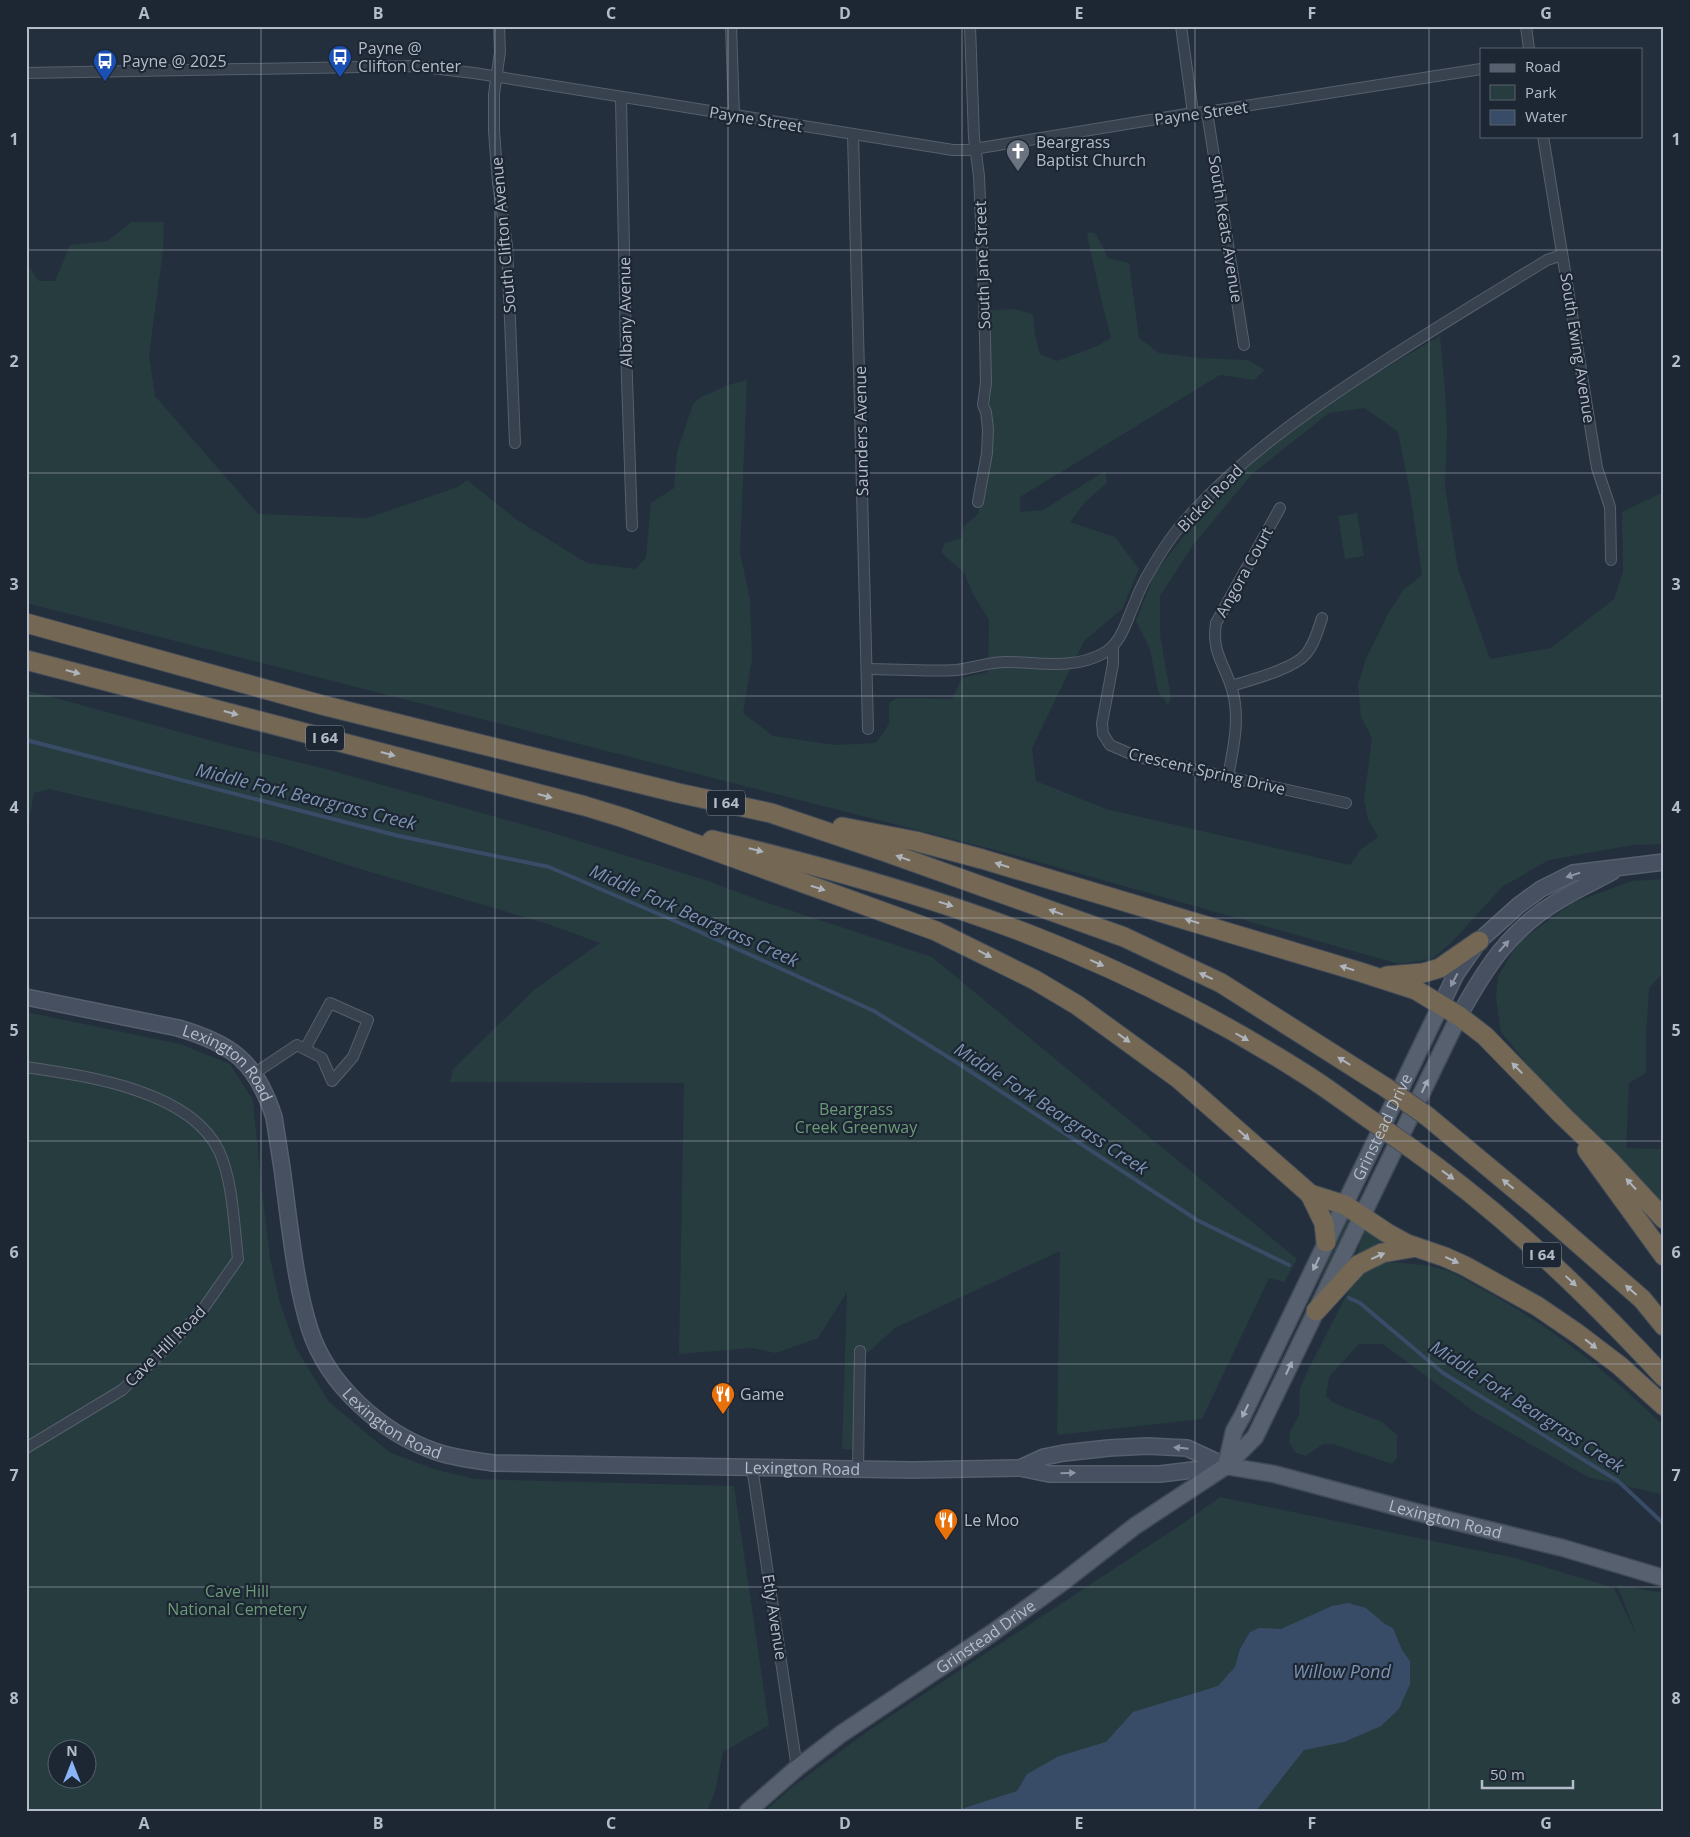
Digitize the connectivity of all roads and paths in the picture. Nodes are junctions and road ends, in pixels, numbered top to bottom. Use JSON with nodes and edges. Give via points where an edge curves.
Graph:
{"nodes":[{"id":1,"x":499,"y":26,"type":"edge"},
{"id":2,"x":731,"y":26,"type":"edge"},
{"id":3,"x":970,"y":26,"type":"edge"},
{"id":4,"x":1181,"y":26,"type":"edge"},
{"id":5,"x":1526,"y":26,"type":"edge"},
{"id":6,"x":1529,"y":48,"type":"edge"},
{"id":7,"x":1480,"y":69,"type":"edge"},
{"id":8,"x":26,"y":73,"type":"edge"},
{"id":9,"x":496,"y":77,"type":"junction"},
{"id":10,"x":620,"y":98,"type":"junction"},
{"id":11,"x":1207,"y":112,"type":"junction"},
{"id":12,"x":1192,"y":113,"type":"junction"},
{"id":13,"x":734,"y":115,"type":"junction"},
{"id":14,"x":853,"y":134,"type":"junction"},
{"id":15,"x":1543,"y":138,"type":"edge"},
{"id":16,"x":976,"y":149,"type":"junction"},
{"id":17,"x":1562,"y":255,"type":"junction"},
{"id":18,"x":1244,"y":345,"type":"dead end"},
{"id":19,"x":515,"y":444,"type":"dead end"},
{"id":20,"x":978,"y":502,"type":"dead end"},
{"id":21,"x":1280,"y":508,"type":"dead end"},
{"id":22,"x":632,"y":526,"type":"dead end"},
{"id":23,"x":1611,"y":560,"type":"dead end"},
{"id":24,"x":1322,"y":618,"type":"dead end"},
{"id":25,"x":26,"y":623,"type":"edge"},
{"id":26,"x":1113,"y":646,"type":"junction"},
{"id":27,"x":26,"y":660,"type":"edge"},
{"id":28,"x":867,"y":669,"type":"junction"},
{"id":29,"x":1231,"y":686,"type":"junction"},
{"id":30,"x":868,"y":729,"type":"dead end"},
{"id":31,"x":1228,"y":776,"type":"junction"},
{"id":32,"x":1346,"y":803,"type":"dead end"},
{"id":33,"x":771,"y":813,"type":"junction"},
{"id":34,"x":624,"y":818,"type":"junction"},
{"id":35,"x":1664,"y":862,"type":"edge"},
{"id":36,"x":1621,"y":868,"type":"junction"},
{"id":37,"x":1479,"y":941,"type":"junction"},
{"id":38,"x":1375,"y":976,"type":"junction"},
{"id":39,"x":26,"y":996,"type":"edge"},
{"id":40,"x":1441,"y":1005,"type":"junction"},
{"id":41,"x":1459,"y":1016,"type":"junction"},
{"id":42,"x":305,"y":1049,"type":"junction"},
{"id":43,"x":26,"y":1067,"type":"edge"},
{"id":44,"x":254,"y":1073,"type":"junction"},
{"id":45,"x":1563,"y":1116,"type":"junction"},
{"id":46,"x":1310,"y":1194,"type":"junction"},
{"id":47,"x":1344,"y":1205,"type":"junction"},
{"id":48,"x":1362,"y":1216,"type":"junction"},
{"id":49,"x":1664,"y":1220,"type":"edge"},
{"id":50,"x":1326,"y":1242,"type":"junction"},
{"id":51,"x":1416,"y":1247,"type":"junction"},
{"id":52,"x":1664,"y":1256,"type":"edge"},
{"id":53,"x":1316,"y":1311,"type":"junction"},
{"id":54,"x":1664,"y":1326,"type":"edge"},
{"id":55,"x":860,"y":1351,"type":"dead end"},
{"id":56,"x":1664,"y":1377,"type":"edge"},
{"id":57,"x":1664,"y":1406,"type":"edge"},
{"id":58,"x":26,"y":1448,"type":"edge"},
{"id":59,"x":1226,"y":1466,"type":"junction"},
{"id":60,"x":752,"y":1467,"type":"junction"},
{"id":61,"x":1020,"y":1468,"type":"junction"},
{"id":62,"x":858,"y":1469,"type":"junction"},
{"id":63,"x":1664,"y":1578,"type":"edge"},
{"id":64,"x":797,"y":1768,"type":"junction"},
{"id":65,"x":748,"y":1811,"type":"edge"}],
"edges":[{"from":1,"to":9,"type":"street","name":"South Clifton Avenue","via":[[500,52]]},
{"from":2,"to":13,"type":"street"},
{"from":3,"to":16,"type":"street","name":"South Jane Street"},
{"from":4,"to":12,"type":"street"},
{"from":5,"to":6,"type":"street"},
{"from":7,"to":11,"type":"street","name":"Payne Street"},
{"from":8,"to":9,"type":"street","name":"Payne Street","via":[[414,66]]},
{"from":9,"to":10,"type":"street","name":"Payne Street"},
{"from":9,"to":19,"type":"street","name":"South Clifton Avenue","via":[[494,131],[507,246]]},
{"from":10,"to":13,"type":"street","name":"Payne Street"},
{"from":10,"to":22,"type":"street","name":"Albany Avenue"},
{"from":11,"to":12,"type":"street","name":"Payne Street"},
{"from":11,"to":18,"type":"street","name":"South Keats Avenue"},
{"from":12,"to":16,"type":"street","name":"Payne Street"},
{"from":13,"to":14,"type":"street","name":"Payne Street"},
{"from":14,"to":16,"type":"street","name":"Payne Street","via":[[954,150]]},
{"from":14,"to":28,"type":"street","name":"Saunders Avenue"},
{"from":15,"to":17,"type":"street","name":"South Ewing Avenue"},
{"from":16,"to":20,"type":"street","name":"South Jane Street","via":[[986,383],[982,405],[988,429]]},
{"from":17,"to":23,"type":"street","name":"South Ewing Avenue","via":[[1597,468],[1610,508]]},
{"from":17,"to":26,"type":"street","name":"Bickel Road","via":[[1547,260],[1390,357],[1322,402],[1244,462],[1187,517],[1149,572]]},
{"from":21,"to":29,"type":"street","name":"Angora Court","via":[[1216,623],[1214,639],[1218,657]]},
{"from":24,"to":29,"type":"street","via":[[1308,653],[1302,659]]},
{"from":25,"to":33,"type":"highway","number":"I 64","via":[[322,705]]},
{"from":26,"to":28,"type":"street","name":"Bickel Road","via":[[1090,660],[1072,664],[1004,662],[955,670]]},
{"from":26,"to":31,"type":"street","name":"Crescent Spring Drive","via":[[1113,664],[1102,723],[1103,734],[1110,745],[1138,757]]},
{"from":27,"to":34,"type":"highway","number":"I 64","one_way":true},
{"from":28,"to":30,"type":"street","name":"Saunders Avenue"},
{"from":29,"to":31,"type":"street","via":[[1236,733]]},
{"from":31,"to":32,"type":"street","name":"Crescent Spring Drive"},
{"from":38,"to":33,"type":"highway","one_way":true,"via":[[982,859],[915,841]]},
{"from":54,"to":33,"type":"highway","number":"I 64","one_way":true,"bridge":true,"via":[[1642,1299],[1427,1116],[1221,983],[1124,937]]},
{"from":34,"to":46,"type":"highway","one_way":true,"via":[[936,931],[1035,980],[1077,1005],[1179,1079]]},
{"from":34,"to":56,"type":"highway","number":"I 64","one_way":true,"bridge":true,"via":[[780,856],[954,907],[1101,965],[1184,1005],[1301,1071],[1462,1186],[1573,1283]]},
{"from":35,"to":36,"type":"main road","name":"Grinstead Drive"},
{"from":36,"to":37,"type":"main road","name":"Grinstead Drive","one_way":true,"via":[[1573,873],[1519,905]]},
{"from":41,"to":36,"type":"main road","name":"Grinstead Drive","one_way":true,"via":[[1480,979],[1514,935],[1558,900]]},
{"from":37,"to":38,"type":"highway","via":[[1440,968],[1398,976]]},
{"from":37,"to":40,"type":"main road","name":"Grinstead Drive","one_way":true,"via":[[1456,974]]},
{"from":38,"to":40,"type":"highway","via":[[1416,990]]},
{"from":39,"to":44,"type":"main road","name":"Lexington Road","via":[[200,1035],[227,1048]]},
{"from":40,"to":41,"type":"highway"},
{"from":40,"to":47,"type":"main road","name":"Grinstead Drive"},
{"from":45,"to":41,"type":"highway","one_way":true,"via":[[1490,1042]]},
{"from":48,"to":41,"type":"main road","name":"Grinstead Drive","one_way":true},
{"from":42,"to":42,"type":"street","via":[[322,1058],[332,1081],[353,1057],[368,1020],[330,1003]]},
{"from":42,"to":44,"type":"street","via":[[297,1045]]},
{"from":43,"to":58,"type":"street","name":"Cave Hill Road","via":[[138,1091],[176,1106],[189,1115],[219,1150],[225,1169],[238,1259],[203,1310],[122,1390]]},
{"from":44,"to":60,"type":"main road","name":"Lexington Road","via":[[274,1117],[299,1288],[311,1332],[335,1377],[382,1423],[434,1451],[493,1463]]},
{"from":49,"to":45,"type":"highway","one_way":true},
{"from":45,"to":52,"type":"highway"},
{"from":46,"to":47,"type":"highway"},
{"from":46,"to":50,"type":"highway","via":[[1324,1223]]},
{"from":47,"to":48,"type":"highway"},
{"from":47,"to":50,"type":"main road","name":"Grinstead Drive"},
{"from":48,"to":51,"type":"highway"},
{"from":48,"to":53,"type":"main road","name":"Grinstead Drive"},
{"from":50,"to":59,"type":"main road","name":"Grinstead Drive","one_way":true,"via":[[1234,1431]]},
{"from":53,"to":51,"type":"highway","one_way":true,"via":[[1358,1265],[1382,1252]]},
{"from":51,"to":57,"type":"highway","one_way":true,"via":[[1464,1266],[1537,1306],[1620,1366]]},
{"from":59,"to":53,"type":"main road","name":"Grinstead Drive","one_way":true,"via":[[1255,1437]]},
{"from":55,"to":62,"type":"street"},
{"from":61,"to":59,"type":"main road","name":"Lexington Road","one_way":true,"via":[[1048,1474],[1160,1474]]},
{"from":59,"to":61,"type":"main road","name":"Lexington Road","one_way":true,"via":[[1187,1448],[1147,1446],[1064,1453],[1044,1457]]},
{"from":59,"to":63,"type":"main road","name":"Lexington Road","via":[[1274,1474],[1563,1548]]},
{"from":59,"to":64,"type":"main road","name":"Grinstead Drive","via":[[1135,1526],[1028,1607]]},
{"from":60,"to":62,"type":"main road","name":"Lexington Road"},
{"from":60,"to":64,"type":"street","name":"Etly Avenue"},
{"from":61,"to":62,"type":"main road","name":"Lexington Road"},
{"from":64,"to":65,"type":"main road","name":"Grinstead Drive"}]}
